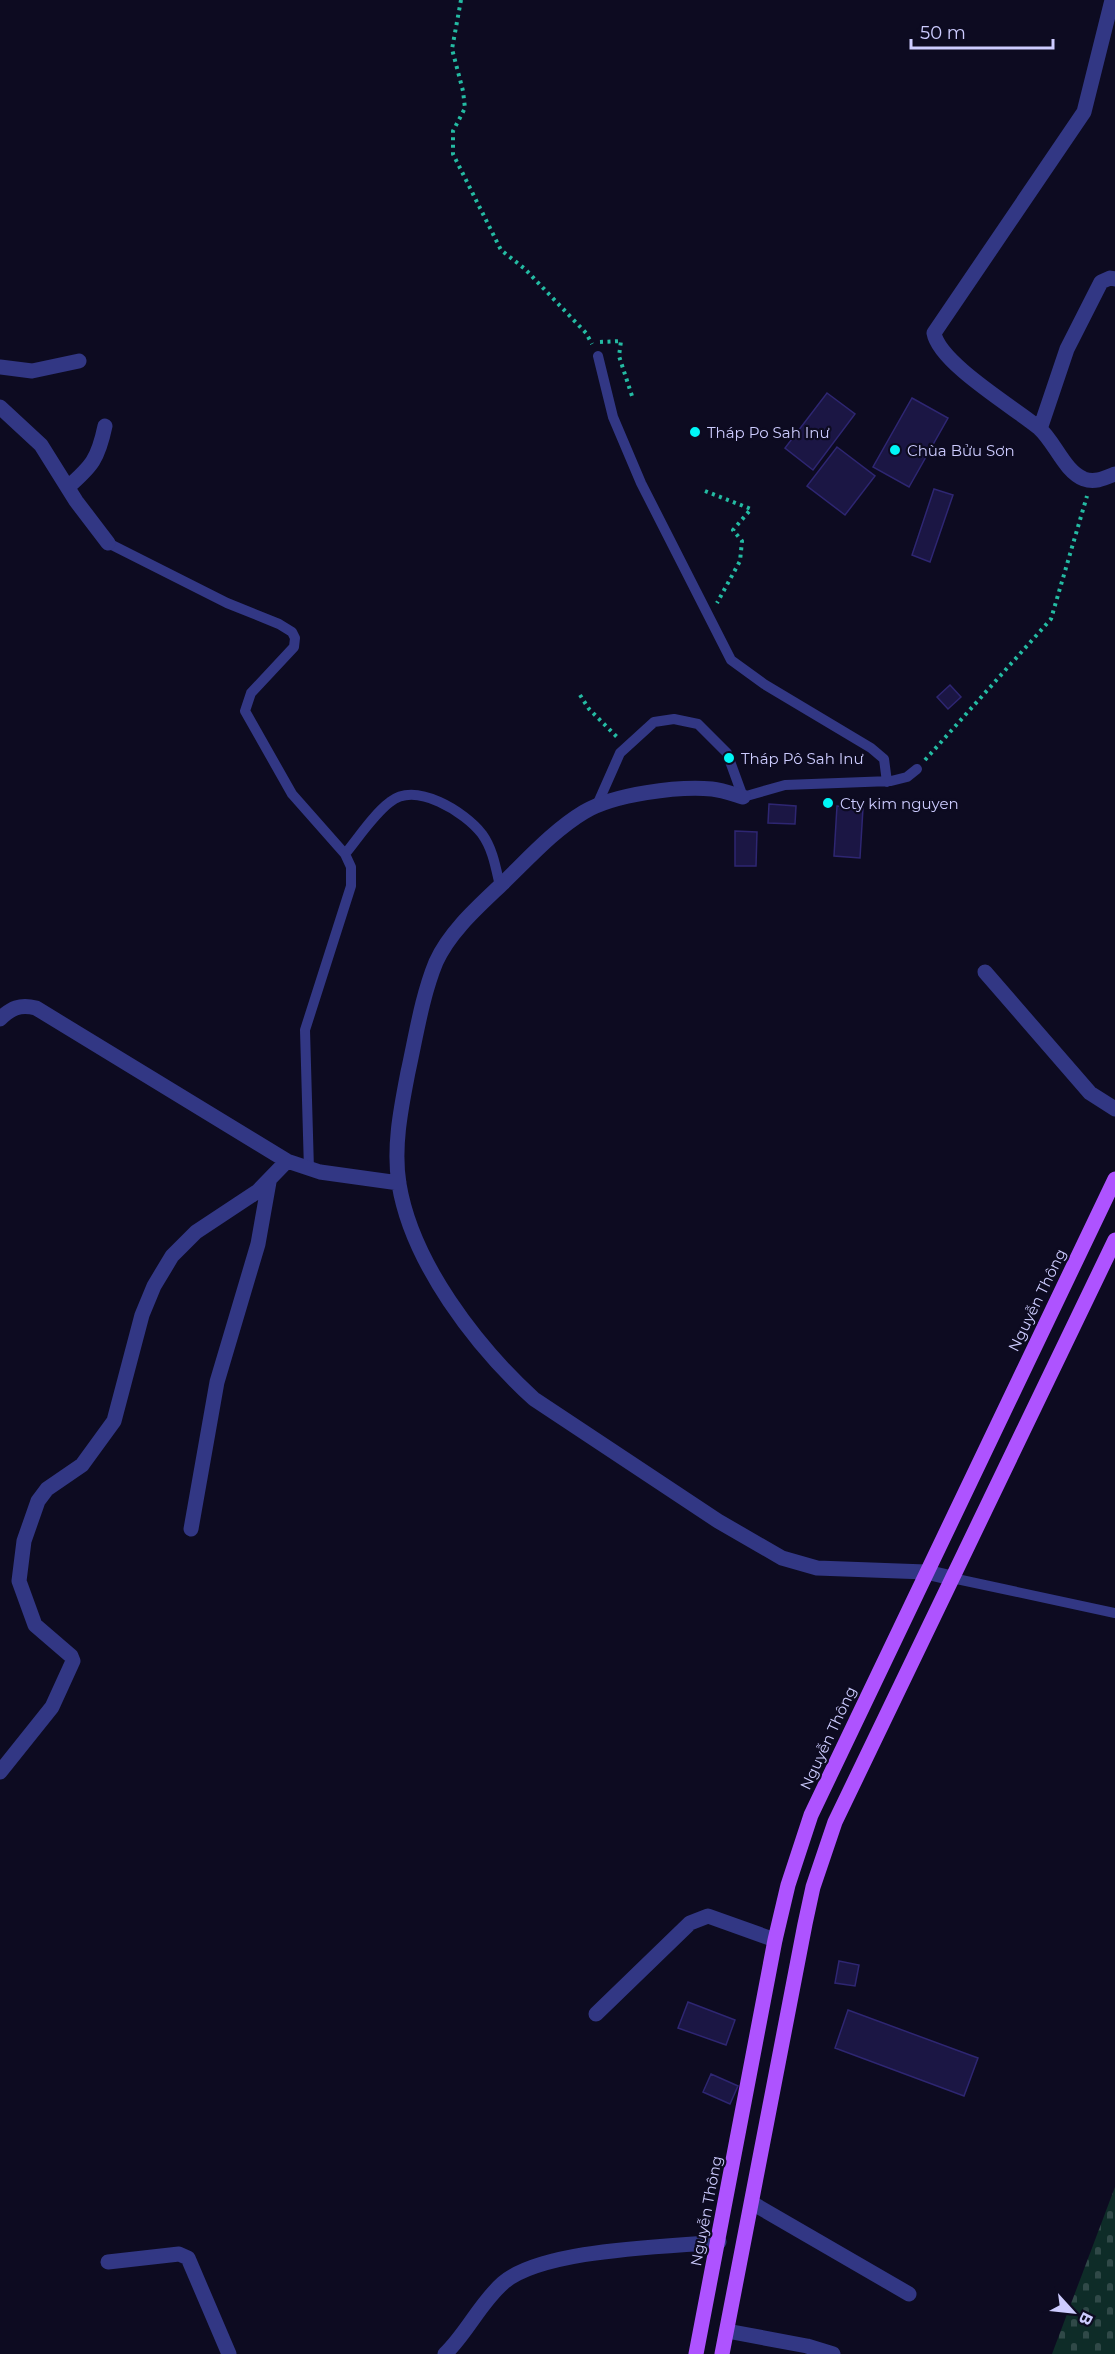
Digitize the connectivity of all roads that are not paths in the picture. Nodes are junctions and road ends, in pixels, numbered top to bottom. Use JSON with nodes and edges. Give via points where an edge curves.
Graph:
{"nodes":[{"id":1,"x":1112,"y":0,"type":"edge"},
{"id":2,"x":1111,"y":34,"type":"edge"},
{"id":3,"x":1115,"y":279,"type":"edge"},
{"id":4,"x":598,"y":356,"type":"dead end"},
{"id":5,"x":79,"y":361,"type":"dead end"},
{"id":6,"x":0,"y":367,"type":"edge"},
{"id":7,"x":0,"y":407,"type":"edge"},
{"id":8,"x":105,"y":426,"type":"dead end"},
{"id":9,"x":1040,"y":429,"type":"junction"},
{"id":10,"x":1115,"y":474,"type":"edge"},
{"id":11,"x":68,"y":487,"type":"junction"},
{"id":12,"x":108,"y":543,"type":"joint"},
{"id":13,"x":917,"y":770,"type":"road end"},
{"id":14,"x":887,"y":782,"type":"junction"},
{"id":15,"x":743,"y":797,"type":"junction"},
{"id":16,"x":597,"y":805,"type":"junction"},
{"id":17,"x":345,"y":854,"type":"junction"},
{"id":18,"x":500,"y":886,"type":"junction"},
{"id":19,"x":985,"y":972,"type":"dead end"},
{"id":20,"x":0,"y":1019,"type":"edge"},
{"id":21,"x":1115,"y":1109,"type":"edge"},
{"id":22,"x":286,"y":1161,"type":"junction"},
{"id":23,"x":309,"y":1170,"type":"junction"},
{"id":24,"x":1115,"y":1179,"type":"edge"},
{"id":25,"x":269,"y":1182,"type":"junction"},
{"id":26,"x":399,"y":1184,"type":"junction"},
{"id":27,"x":1115,"y":1240,"type":"edge"},
{"id":28,"x":191,"y":1528,"type":"dead end"},
{"id":29,"x":926,"y":1572,"type":"junction"},
{"id":30,"x":952,"y":1578,"type":"junction"},
{"id":31,"x":1115,"y":1613,"type":"edge"},
{"id":32,"x":0,"y":1772,"type":"edge"},
{"id":33,"x":775,"y":1940,"type":"junction"},
{"id":34,"x":596,"y":2014,"type":"dead end"},
{"id":35,"x":752,"y":2203,"type":"junction"},
{"id":36,"x":718,"y":2242,"type":"junction"},
{"id":37,"x":108,"y":2262,"type":"dead end"},
{"id":38,"x":909,"y":2294,"type":"dead end"},
{"id":39,"x":727,"y":2331,"type":"junction"},
{"id":40,"x":229,"y":2354,"type":"edge"},
{"id":41,"x":445,"y":2354,"type":"edge"},
{"id":42,"x":696,"y":2354,"type":"edge"},
{"id":43,"x":722,"y":2354,"type":"edge"},
{"id":44,"x":833,"y":2354,"type":"edge"}],
"edges":[{"from":1,"to":2,"type":"street"},
{"from":2,"to":9,"type":"street","via":[[1084,112],[934,333],[940,347],[990,393]]},
{"from":3,"to":9,"type":"street","via":[[1101,282],[1067,349]]},
{"from":4,"to":14,"type":"lane","via":[[613,417],[641,483],[732,660],[772,689],[871,748],[884,759]]},
{"from":5,"to":6,"type":"street","via":[[32,371]]},
{"from":7,"to":11,"type":"street","via":[[41,445]]},
{"from":8,"to":11,"type":"street","via":[[92,466]]},
{"from":9,"to":10,"type":"street","via":[[1076,475],[1092,481]]},
{"from":11,"to":12,"type":"street"},
{"from":12,"to":17,"type":"lane","via":[[292,632],[294,647],[251,693],[245,711],[292,794]]},
{"from":13,"to":14,"type":"lane"},
{"from":14,"to":15,"type":"lane","via":[[785,785]]},
{"from":15,"to":16,"type":"street","via":[[713,789],[694,789],[628,796]]},
{"from":15,"to":16,"type":"lane","via":[[728,753],[698,724],[674,719],[654,722],[620,753]]},
{"from":16,"to":18,"type":"street","via":[[571,821]]},
{"from":17,"to":18,"type":"lane","via":[[391,801],[411,794],[423,795],[438,800],[482,834]]},
{"from":17,"to":23,"type":"lane","via":[[351,867],[351,886],[305,1030]]},
{"from":18,"to":26,"type":"street","via":[[456,933],[434,971],[398,1128]]},
{"from":19,"to":21,"type":"street","via":[[1090,1093]]},
{"from":20,"to":22,"type":"street","via":[[20,1006],[36,1008]]},
{"from":22,"to":23,"type":"street"},
{"from":22,"to":25,"type":"street"},
{"from":23,"to":26,"type":"street"},
{"from":24,"to":29,"type":"main road","name":"Nguyễn Thông"},
{"from":25,"to":28,"type":"street","via":[[258,1244],[217,1382]]},
{"from":25,"to":32,"type":"street","via":[[196,1232],[172,1256],[142,1315],[114,1421],[81,1465],[47,1489],[38,1501],[24,1540],[19,1581],[35,1625],[73,1661],[52,1707]]},
{"from":26,"to":29,"type":"street","via":[[413,1234],[437,1282],[510,1377],[534,1398],[718,1521],[782,1558],[817,1568]]},
{"from":27,"to":30,"type":"main road"},
{"from":29,"to":30,"type":"street"},
{"from":29,"to":33,"type":"main road","name":"Nguyễn Thông","via":[[811,1815]]},
{"from":30,"to":31,"type":"lane"},
{"from":30,"to":35,"type":"main road","via":[[822,1857],[805,1924]]},
{"from":33,"to":34,"type":"street","via":[[708,1916],[690,1923]]},
{"from":33,"to":36,"type":"main road","name":"Nguyễn Thông"},
{"from":35,"to":38,"type":"street"},
{"from":35,"to":39,"type":"main road"},
{"from":36,"to":41,"type":"street","via":[[564,2258],[529,2266],[494,2291]]},
{"from":36,"to":42,"type":"main road","name":"Nguyễn Thông"},
{"from":37,"to":40,"type":"street","via":[[179,2254],[188,2258]]},
{"from":39,"to":43,"type":"main road"},
{"from":39,"to":44,"type":"street"}]}
